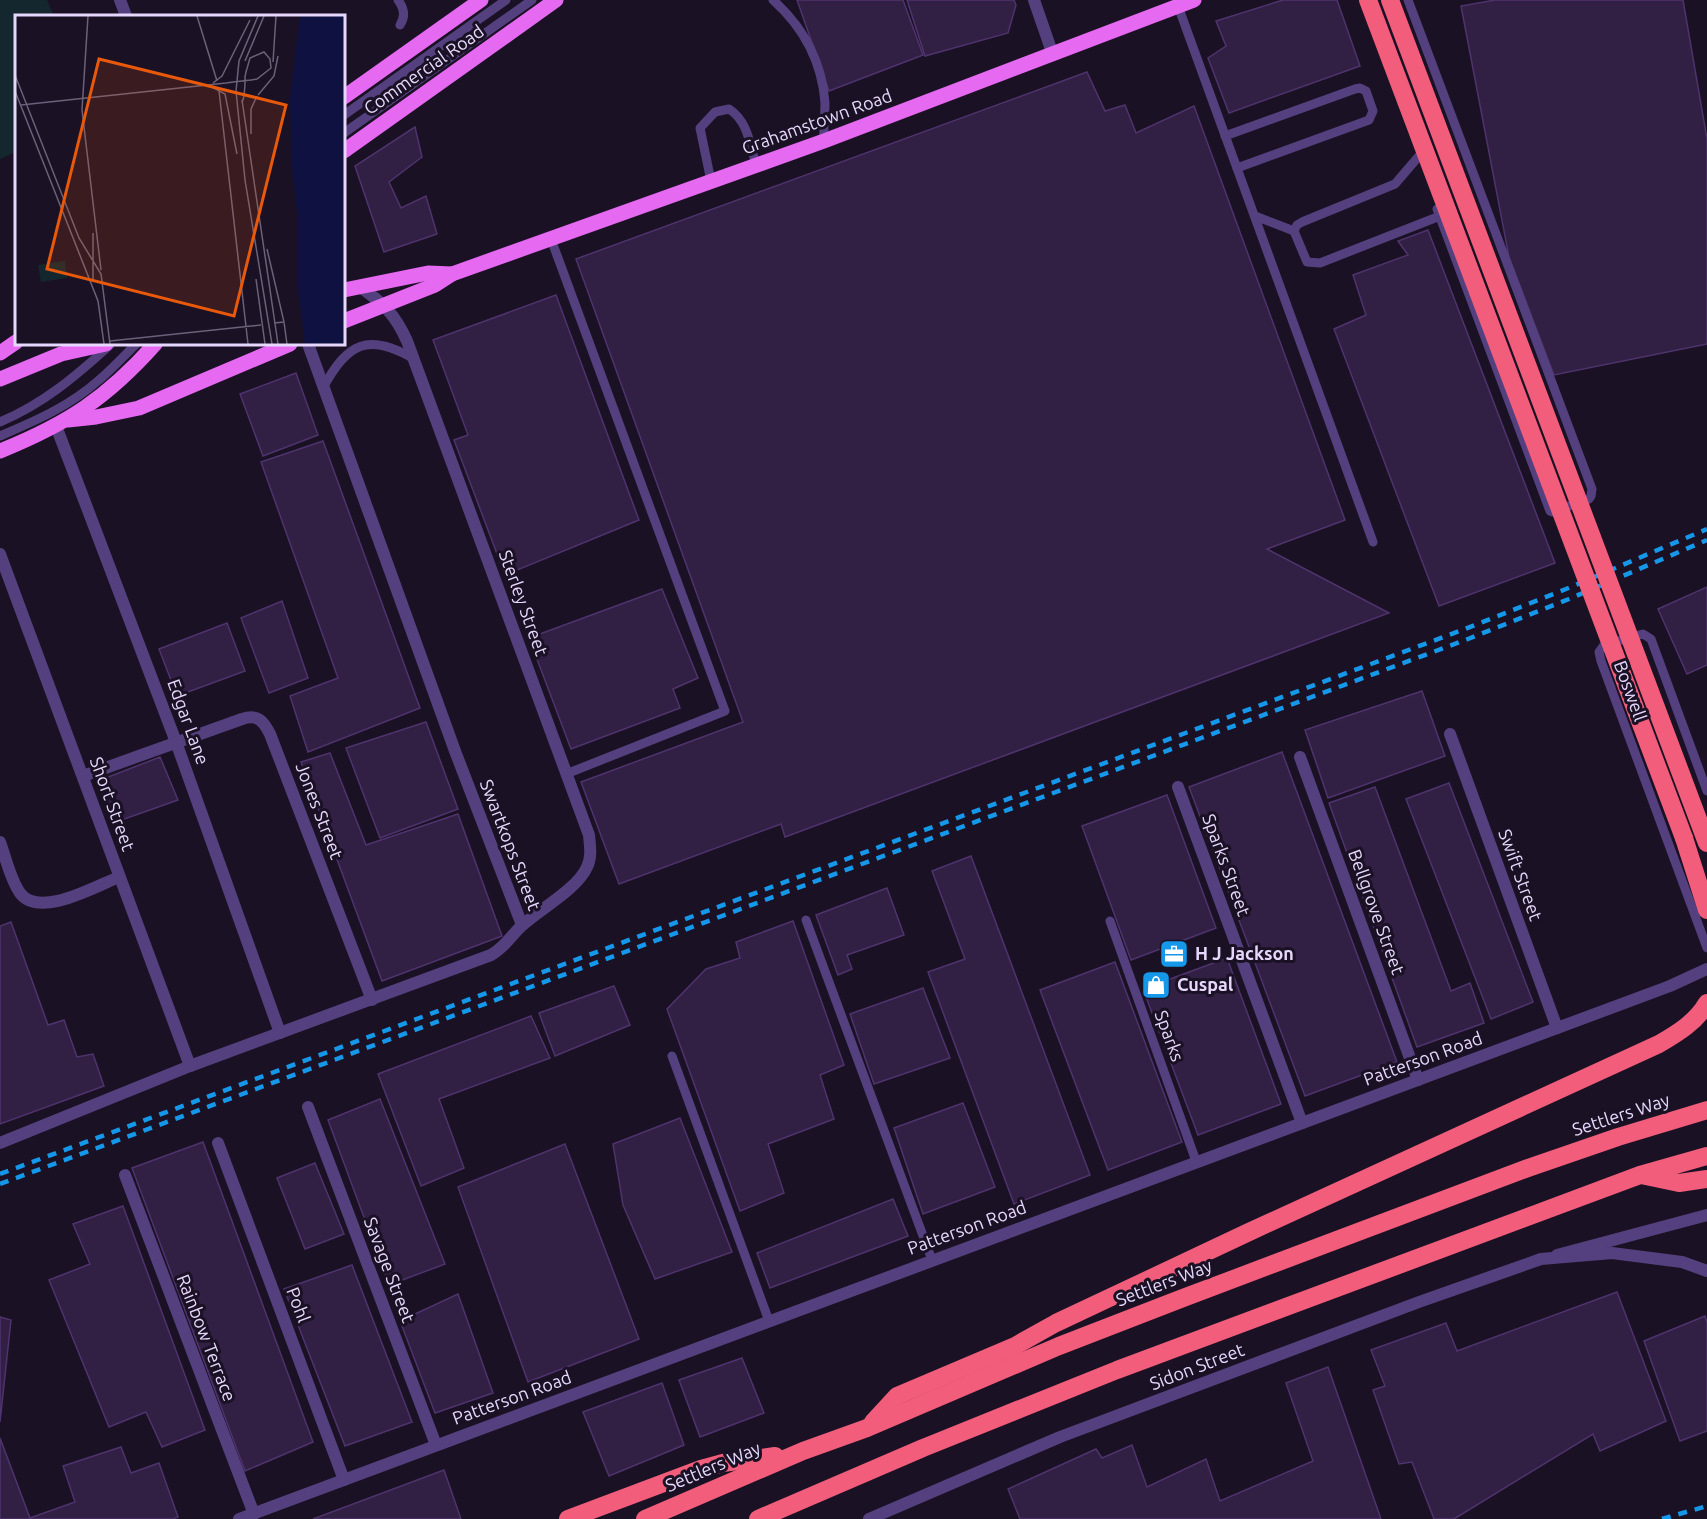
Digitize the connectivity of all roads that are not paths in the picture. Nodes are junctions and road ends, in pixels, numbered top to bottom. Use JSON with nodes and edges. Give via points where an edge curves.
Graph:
{"nodes":[{"id":1,"x":120,"y":0,"type":"edge"},
{"id":2,"x":398,"y":0,"type":"edge"},
{"id":3,"x":481,"y":0,"type":"edge"},
{"id":4,"x":506,"y":0,"type":"edge"},
{"id":5,"x":532,"y":0,"type":"edge"},
{"id":6,"x":556,"y":0,"type":"edge"},
{"id":7,"x":773,"y":0,"type":"edge"},
{"id":8,"x":1034,"y":0,"type":"edge"},
{"id":9,"x":1194,"y":0,"type":"edge"},
{"id":10,"x":1361,"y":0,"type":"edge"},
{"id":11,"x":1368,"y":0,"type":"edge"},
{"id":12,"x":1390,"y":0,"type":"edge"},
{"id":13,"x":1408,"y":0,"type":"edge"},
{"id":14,"x":1178,"y":6,"type":"junction"},
{"id":15,"x":126,"y":15,"type":"edge"},
{"id":16,"x":400,"y":25,"type":"dead end"},
{"id":17,"x":1053,"y":55,"type":"junction"},
{"id":18,"x":345,"y":96,"type":"edge"},
{"id":19,"x":345,"y":114,"type":"edge"},
{"id":20,"x":345,"y":133,"type":"edge"},
{"id":21,"x":1225,"y":136,"type":"junction"},
{"id":22,"x":824,"y":141,"type":"junction"},
{"id":23,"x":345,"y":150,"type":"edge"},
{"id":24,"x":1419,"y":156,"type":"junction"},
{"id":25,"x":756,"y":165,"type":"junction"},
{"id":26,"x":1237,"y":168,"type":"junction"},
{"id":27,"x":711,"y":181,"type":"junction"},
{"id":28,"x":1255,"y":216,"type":"junction"},
{"id":29,"x":1440,"y":216,"type":"junction"},
{"id":30,"x":1294,"y":231,"type":"junction"},
{"id":31,"x":551,"y":239,"type":"junction"},
{"id":32,"x":452,"y":274,"type":"junction"},
{"id":33,"x":359,"y":286,"type":"junction"},
{"id":34,"x":345,"y":290,"type":"edge"},
{"id":35,"x":384,"y":305,"type":"junction"},
{"id":36,"x":345,"y":321,"type":"edge"},
{"id":37,"x":15,"y":343,"type":"edge"},
{"id":38,"x":101,"y":345,"type":"edge"},
{"id":39,"x":111,"y":345,"type":"edge"},
{"id":40,"x":135,"y":345,"type":"edge"},
{"id":41,"x":154,"y":345,"type":"edge"},
{"id":42,"x":288,"y":345,"type":"edge"},
{"id":43,"x":308,"y":345,"type":"edge"},
{"id":44,"x":0,"y":353,"type":"edge"},
{"id":45,"x":414,"y":358,"type":"junction"},
{"id":46,"x":0,"y":379,"type":"edge"},
{"id":47,"x":324,"y":388,"type":"junction"},
{"id":48,"x":0,"y":422,"type":"edge"},
{"id":49,"x":62,"y":423,"type":"junction"},
{"id":50,"x":0,"y":436,"type":"edge"},
{"id":51,"x":0,"y":451,"type":"edge"},
{"id":52,"x":1373,"y":542,"type":"dead end"},
{"id":53,"x":0,"y":554,"type":"edge"},
{"id":54,"x":1450,"y":734,"type":"dead end"},
{"id":55,"x":176,"y":741,"type":"junction"},
{"id":56,"x":1300,"y":756,"type":"dead end"},
{"id":57,"x":566,"y":774,"type":"junction"},
{"id":58,"x":83,"y":776,"type":"junction"},
{"id":59,"x":1178,"y":787,"type":"dead end"},
{"id":60,"x":1707,"y":791,"type":"edge"},
{"id":61,"x":1684,"y":838,"type":"junction"},
{"id":62,"x":0,"y":842,"type":"edge"},
{"id":63,"x":1707,"y":843,"type":"edge"},
{"id":64,"x":119,"y":877,"type":"junction"},
{"id":65,"x":1707,"y":894,"type":"edge"},
{"id":66,"x":1707,"y":910,"type":"edge"},
{"id":67,"x":806,"y":920,"type":"dead end"},
{"id":68,"x":1110,"y":921,"type":"dead end"},
{"id":69,"x":522,"y":925,"type":"junction"},
{"id":70,"x":1707,"y":948,"type":"edge"},
{"id":71,"x":1707,"y":969,"type":"edge"},
{"id":72,"x":372,"y":1000,"type":"junction"},
{"id":73,"x":1707,"y":1003,"type":"edge"},
{"id":74,"x":1557,"y":1028,"type":"junction"},
{"id":75,"x":280,"y":1033,"type":"junction"},
{"id":76,"x":672,"y":1056,"type":"dead end"},
{"id":77,"x":190,"y":1066,"type":"junction"},
{"id":78,"x":1418,"y":1080,"type":"junction"},
{"id":79,"x":308,"y":1107,"type":"dead end"},
{"id":80,"x":1707,"y":1110,"type":"edge"},
{"id":81,"x":1302,"y":1123,"type":"junction"},
{"id":82,"x":0,"y":1143,"type":"edge"},
{"id":83,"x":218,"y":1143,"type":"dead end"},
{"id":84,"x":1707,"y":1156,"type":"edge"},
{"id":85,"x":1197,"y":1161,"type":"junction"},
{"id":86,"x":125,"y":1175,"type":"dead end"},
{"id":87,"x":1640,"y":1175,"type":"junction"},
{"id":88,"x":1707,"y":1179,"type":"edge"},
{"id":89,"x":1707,"y":1215,"type":"edge"},
{"id":90,"x":1541,"y":1259,"type":"junction"},
{"id":91,"x":932,"y":1260,"type":"junction"},
{"id":92,"x":1707,"y":1271,"type":"edge"},
{"id":93,"x":769,"y":1321,"type":"junction"},
{"id":94,"x":867,"y":1428,"type":"junction"},
{"id":95,"x":436,"y":1445,"type":"junction"},
{"id":96,"x":803,"y":1451,"type":"junction"},
{"id":97,"x":344,"y":1480,"type":"junction"},
{"id":98,"x":254,"y":1514,"type":"junction"},
{"id":99,"x":239,"y":1519,"type":"edge"},
{"id":100,"x":568,"y":1519,"type":"edge"},
{"id":101,"x":645,"y":1519,"type":"edge"},
{"id":102,"x":758,"y":1519,"type":"edge"},
{"id":103,"x":869,"y":1519,"type":"edge"}],
"edges":[{"from":1,"to":15,"type":"street"},
{"from":2,"to":16,"type":"lane","via":[[404,15]]},
{"from":3,"to":18,"type":"main road","name":"Commercial Road"},
{"from":4,"to":19,"type":"lane"},
{"from":5,"to":20,"type":"lane"},
{"from":6,"to":23,"type":"main road","name":"Commercial Road"},
{"from":7,"to":22,"type":"lane","via":[[809,42],[818,64],[825,101]]},
{"from":8,"to":17,"type":"street"},
{"from":9,"to":14,"type":"main road","name":"Grahamstown Road"},
{"from":10,"to":24,"type":"lane"},
{"from":11,"to":61,"type":"highway","bridge":true},
{"from":12,"to":63,"type":"highway","bridge":true},
{"from":13,"to":29,"type":"lane","via":[[1592,489],[1589,499],[1550,511]]},
{"from":14,"to":17,"type":"main road","name":"Grahamstown Road"},
{"from":14,"to":21,"type":"lane"},
{"from":17,"to":22,"type":"main road","name":"Grahamstown Road"},
{"from":21,"to":26,"type":"lane"},
{"from":21,"to":26,"type":"lane","via":[[1355,89],[1366,91],[1370,101],[1373,111],[1369,120]]},
{"from":22,"to":25,"type":"main road","name":"Grahamstown Road"},
{"from":24,"to":29,"type":"lane"},
{"from":24,"to":30,"type":"lane","via":[[1395,184],[1302,222]]},
{"from":25,"to":27,"type":"main road","name":"Grahamstown Road"},
{"from":25,"to":27,"type":"lane","via":[[738,115],[729,109],[715,112],[700,128]]},
{"from":26,"to":28,"type":"lane"},
{"from":27,"to":31,"type":"main road","name":"Grahamstown Road"},
{"from":28,"to":30,"type":"lane"},
{"from":28,"to":52,"type":"lane"},
{"from":29,"to":30,"type":"lane","via":[[1320,263],[1307,262]]},
{"from":31,"to":32,"type":"main road","name":"Grahamstown Road"},
{"from":31,"to":57,"type":"lane","via":[[725,711]]},
{"from":32,"to":33,"type":"main road","name":"Grahamstown Road","via":[[428,273]]},
{"from":32,"to":35,"type":"main road","name":"Grahamstown Road"},
{"from":33,"to":34,"type":"main road","name":"Grahamstown Road"},
{"from":33,"to":35,"type":"street","name":"Sterley Street"},
{"from":35,"to":36,"type":"main road","name":"Grahamstown Road"},
{"from":35,"to":45,"type":"street","name":"Sterley Street","via":[[399,324]]},
{"from":37,"to":44,"type":"main road"},
{"from":38,"to":46,"type":"main road","via":[[61,354]]},
{"from":39,"to":48,"type":"lane","via":[[65,385]]},
{"from":40,"to":50,"type":"lane","via":[[83,393]]},
{"from":41,"to":49,"type":"main road","via":[[116,386]]},
{"from":42,"to":49,"type":"main road","via":[[139,408]]},
{"from":43,"to":47,"type":"street","name":"Swartkops Street"},
{"from":45,"to":47,"type":"lane","via":[[387,346],[362,346],[343,357]]},
{"from":45,"to":57,"type":"street","name":"Sterley Street"},
{"from":47,"to":69,"type":"street","name":"Swartkops Street"},
{"from":49,"to":51,"type":"main road"},
{"from":49,"to":55,"type":"street","name":"Edgar Lane"},
{"from":53,"to":58,"type":"street","name":"Short Street"},
{"from":54,"to":74,"type":"street","name":"Swift Street"},
{"from":55,"to":58,"type":"street","name":"Jones Street"},
{"from":55,"to":72,"type":"street","name":"Jones Street","via":[[249,716],[265,724]]},
{"from":55,"to":75,"type":"street","name":"Edgar Lane"},
{"from":56,"to":78,"type":"street","name":"Bellgrove Street"},
{"from":57,"to":69,"type":"street","name":"Sterley Street","via":[[589,835],[587,868],[578,880]]},
{"from":58,"to":64,"type":"street","name":"Short Street"},
{"from":59,"to":81,"type":"street","name":"Sparks Street"},
{"from":60,"to":70,"type":"lane","name":"Boswell","via":[[1651,639],[1643,634],[1604,645],[1599,652],[1601,661]]},
{"from":61,"to":65,"type":"highway"},
{"from":61,"to":66,"type":"highway"},
{"from":62,"to":64,"type":"street","via":[[21,894],[33,902],[64,899]]},
{"from":64,"to":77,"type":"street","name":"Short Street"},
{"from":67,"to":91,"type":"lane"},
{"from":68,"to":85,"type":"lane","name":"Sparks"},
{"from":69,"to":72,"type":"street","name":"Swartkops Street","via":[[503,948],[491,955]]},
{"from":71,"to":74,"type":"street","name":"Patterson Road"},
{"from":72,"to":75,"type":"street","name":"Swartkops Street"},
{"from":73,"to":94,"type":"highway","via":[[1680,1032],[1631,1058],[1249,1232],[1015,1346],[897,1396]]},
{"from":74,"to":78,"type":"street","name":"Patterson Road"},
{"from":75,"to":77,"type":"street","name":"Swartkops Street"},
{"from":76,"to":93,"type":"lane"},
{"from":77,"to":82,"type":"street","name":"Swartkops Street"},
{"from":78,"to":81,"type":"street","name":"Patterson Road"},
{"from":79,"to":95,"type":"street","name":"Savage Street"},
{"from":80,"to":94,"type":"highway","name":"Settlers Way","via":[[1618,1137],[1378,1223],[1059,1346]]},
{"from":81,"to":85,"type":"street","name":"Patterson Road"},
{"from":83,"to":97,"type":"street","name":"Pohl"},
{"from":84,"to":87,"type":"highway"},
{"from":85,"to":91,"type":"street","name":"Patterson Road"},
{"from":86,"to":98,"type":"street","name":"Rainbow Terrace"},
{"from":87,"to":88,"type":"highway","via":[[1679,1183]]},
{"from":87,"to":102,"type":"highway","via":[[1117,1370]]},
{"from":89,"to":90,"type":"street","name":"Sidon Street"},
{"from":90,"to":92,"type":"street","name":"Sidon Street","via":[[1612,1253],[1682,1262]]},
{"from":90,"to":103,"type":"street","name":"Sidon Street","via":[[1060,1437]]},
{"from":91,"to":93,"type":"street","name":"Patterson Road"},
{"from":93,"to":95,"type":"street","name":"Patterson Road"},
{"from":94,"to":96,"type":"highway","name":"Settlers Way"},
{"from":95,"to":97,"type":"street","name":"Patterson Road"},
{"from":96,"to":100,"type":"highway","via":[[701,1469]]},
{"from":96,"to":101,"type":"highway","name":"Settlers Way"},
{"from":97,"to":98,"type":"street","name":"Patterson Road"},
{"from":98,"to":99,"type":"street","name":"Patterson Road"}]}
